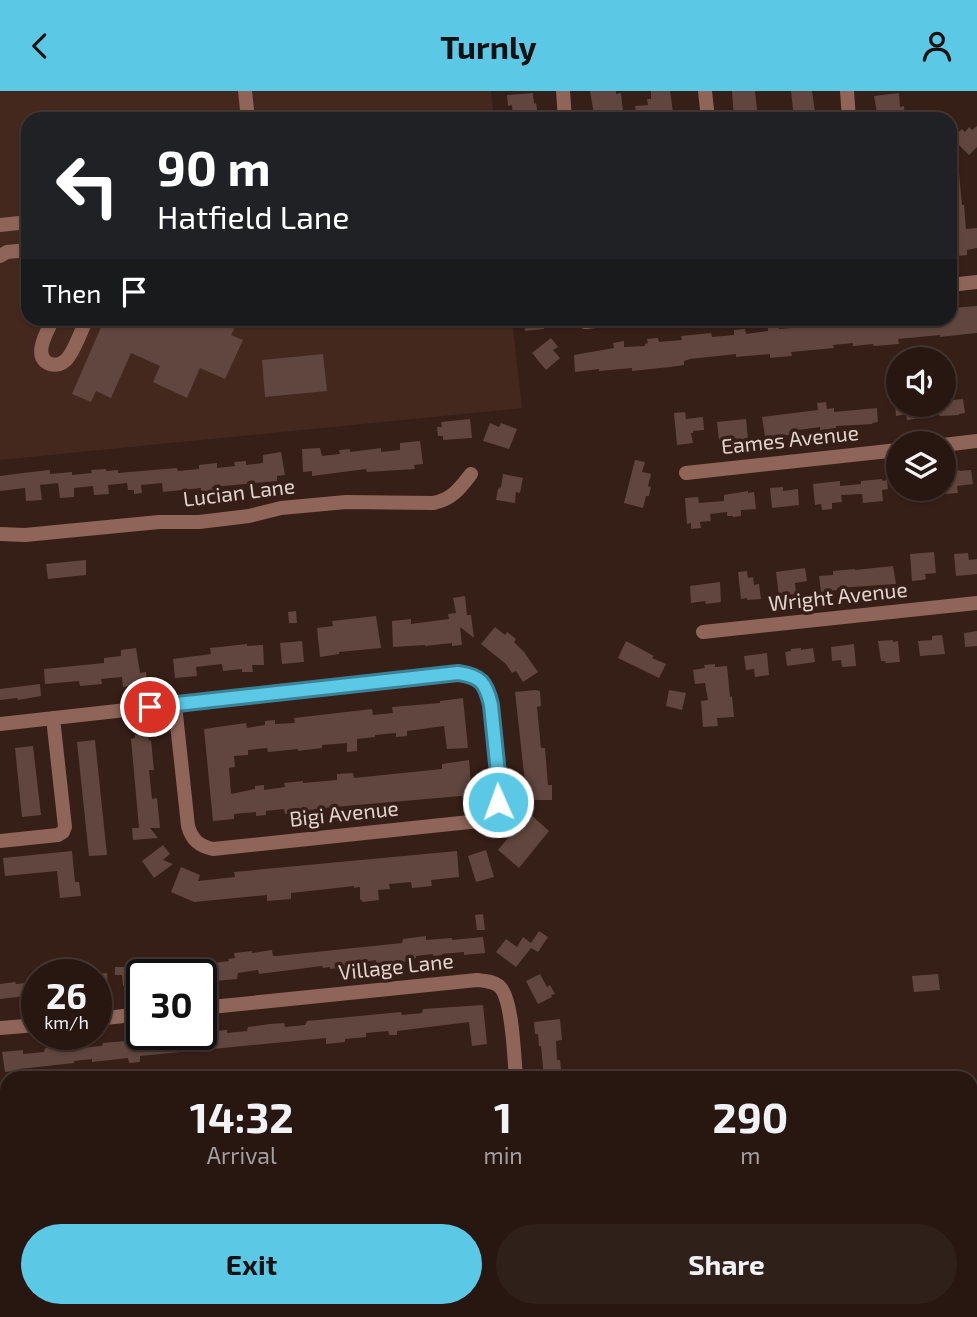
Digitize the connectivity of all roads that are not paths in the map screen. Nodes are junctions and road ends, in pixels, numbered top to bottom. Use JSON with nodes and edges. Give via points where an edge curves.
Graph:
{"nodes":[{"id":1,"x":245,"y":91,"type":"edge"},
{"id":2,"x":563,"y":91,"type":"edge"},
{"id":3,"x":705,"y":91,"type":"edge"},
{"id":4,"x":847,"y":91,"type":"edge"},
{"id":5,"x":247,"y":112,"type":"edge"},
{"id":6,"x":564,"y":112,"type":"edge"},
{"id":7,"x":707,"y":112,"type":"edge"},
{"id":8,"x":848,"y":112,"type":"edge"},
{"id":9,"x":21,"y":223,"type":"edge"},
{"id":10,"x":0,"y":225,"type":"edge"},
{"id":11,"x":21,"y":251,"type":"edge"},
{"id":12,"x":0,"y":256,"type":"edge"},
{"id":13,"x":977,"y":282,"type":"edge"},
{"id":14,"x":957,"y":284,"type":"edge"},
{"id":15,"x":50,"y":326,"type":"edge"},
{"id":16,"x":84,"y":326,"type":"edge"},
{"id":17,"x":977,"y":442,"type":"edge"},
{"id":18,"x":956,"y":444,"type":"edge"},
{"id":19,"x":886,"y":451,"type":"edge"},
{"id":20,"x":686,"y":473,"type":"dead end"},
{"id":21,"x":471,"y":474,"type":"dead end"},
{"id":22,"x":0,"y":534,"type":"edge"},
{"id":23,"x":977,"y":603,"type":"edge"},
{"id":24,"x":703,"y":632,"type":"dead end"},
{"id":25,"x":175,"y":705,"type":"junction"},
{"id":26,"x":53,"y":717,"type":"junction"},
{"id":27,"x":0,"y":723,"type":"edge"},
{"id":28,"x":0,"y":841,"type":"edge"},
{"id":29,"x":217,"y":1006,"type":"edge"},
{"id":30,"x":21,"y":1026,"type":"edge"},
{"id":31,"x":0,"y":1028,"type":"edge"},
{"id":32,"x":515,"y":1071,"type":"edge"}],
"edges":[{"from":1,"to":5,"type":"street"},
{"from":2,"to":6,"type":"street"},
{"from":3,"to":7,"type":"street"},
{"from":4,"to":8,"type":"street"},
{"from":9,"to":10,"type":"street"},
{"from":11,"to":12,"type":"street"},
{"from":13,"to":14,"type":"street"},
{"from":15,"to":16,"type":"street","via":[[41,352],[52,365],[69,357]]},
{"from":17,"to":18,"type":"street"},
{"from":19,"to":20,"type":"street","name":"Eames Avenue"},
{"from":21,"to":22,"type":"street","name":"Lucian Lane","via":[[455,494],[441,502],[346,502],[199,522]]},
{"from":23,"to":24,"type":"street","name":"Wright Avenue"},
{"from":25,"to":25,"type":"street","name":"Bigi Avenue","via":[[188,826],[196,843],[204,847],[479,821],[488,817],[498,802],[488,691],[470,674]]},
{"from":25,"to":26,"type":"street"},
{"from":26,"to":27,"type":"street"},
{"from":26,"to":28,"type":"street","via":[[63,832]]},
{"from":29,"to":32,"type":"street","name":"Village Lane","via":[[488,981],[506,995]]},
{"from":30,"to":31,"type":"street"}]}
